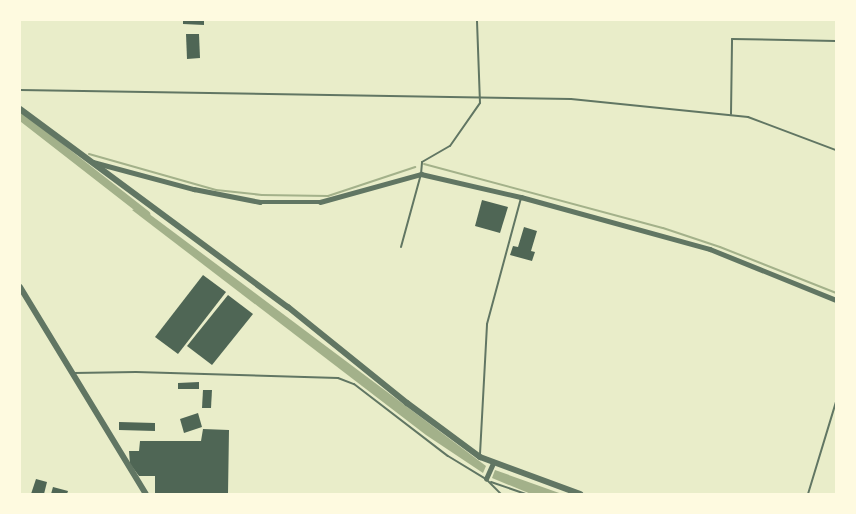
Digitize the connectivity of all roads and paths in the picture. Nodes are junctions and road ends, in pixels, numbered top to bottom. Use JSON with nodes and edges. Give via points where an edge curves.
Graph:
{"nodes":[{"id":1,"x":477,"y":20,"type":"edge"},
{"id":2,"x":837,"y":42,"type":"edge"},
{"id":3,"x":20,"y":90,"type":"edge"},
{"id":4,"x":478,"y":98,"type":"junction"},
{"id":5,"x":20,"y":109,"type":"edge"},
{"id":6,"x":731,"y":115,"type":"junction"},
{"id":7,"x":837,"y":150,"type":"edge"},
{"id":8,"x":88,"y":161,"type":"junction"},
{"id":9,"x":421,"y":174,"type":"junction"},
{"id":10,"x":521,"y":197,"type":"junction"},
{"id":11,"x":400,"y":247,"type":"dead end"},
{"id":12,"x":20,"y":287,"type":"edge"},
{"id":13,"x":837,"y":300,"type":"edge"},
{"id":14,"x":71,"y":373,"type":"junction"},
{"id":15,"x":837,"y":402,"type":"edge"},
{"id":16,"x":480,"y":457,"type":"junction"},
{"id":17,"x":493,"y":463,"type":"junction"},
{"id":18,"x":487,"y":481,"type":"junction"},
{"id":19,"x":146,"y":495,"type":"edge"},
{"id":20,"x":501,"y":495,"type":"edge"},
{"id":21,"x":525,"y":495,"type":"edge"},
{"id":22,"x":580,"y":495,"type":"edge"},
{"id":23,"x":808,"y":495,"type":"edge"}],
"edges":[{"from":1,"to":4,"type":"lane"},
{"from":2,"to":6,"type":"lane","via":[[732,39]]},
{"from":3,"to":4,"type":"lane"},
{"from":4,"to":6,"type":"lane","via":[[571,99]]},
{"from":4,"to":9,"type":"lane","via":[[480,104],[450,146],[422,162]]},
{"from":5,"to":8,"type":"street"},
{"from":6,"to":7,"type":"lane","via":[[748,117]]},
{"from":8,"to":9,"type":"street","via":[[260,202],[320,202]]},
{"from":8,"to":16,"type":"street","via":[[288,307]]},
{"from":9,"to":10,"type":"street"},
{"from":9,"to":11,"type":"lane"},
{"from":10,"to":13,"type":"street","via":[[710,249]]},
{"from":10,"to":16,"type":"lane","via":[[487,324]]},
{"from":12,"to":14,"type":"street"},
{"from":14,"to":18,"type":"lane","via":[[338,378],[354,384]]},
{"from":14,"to":19,"type":"street"},
{"from":15,"to":23,"type":"lane"},
{"from":16,"to":17,"type":"street"},
{"from":17,"to":18,"type":"street"},
{"from":17,"to":22,"type":"street"},
{"from":18,"to":20,"type":"lane"},
{"from":18,"to":21,"type":"lane"}]}
